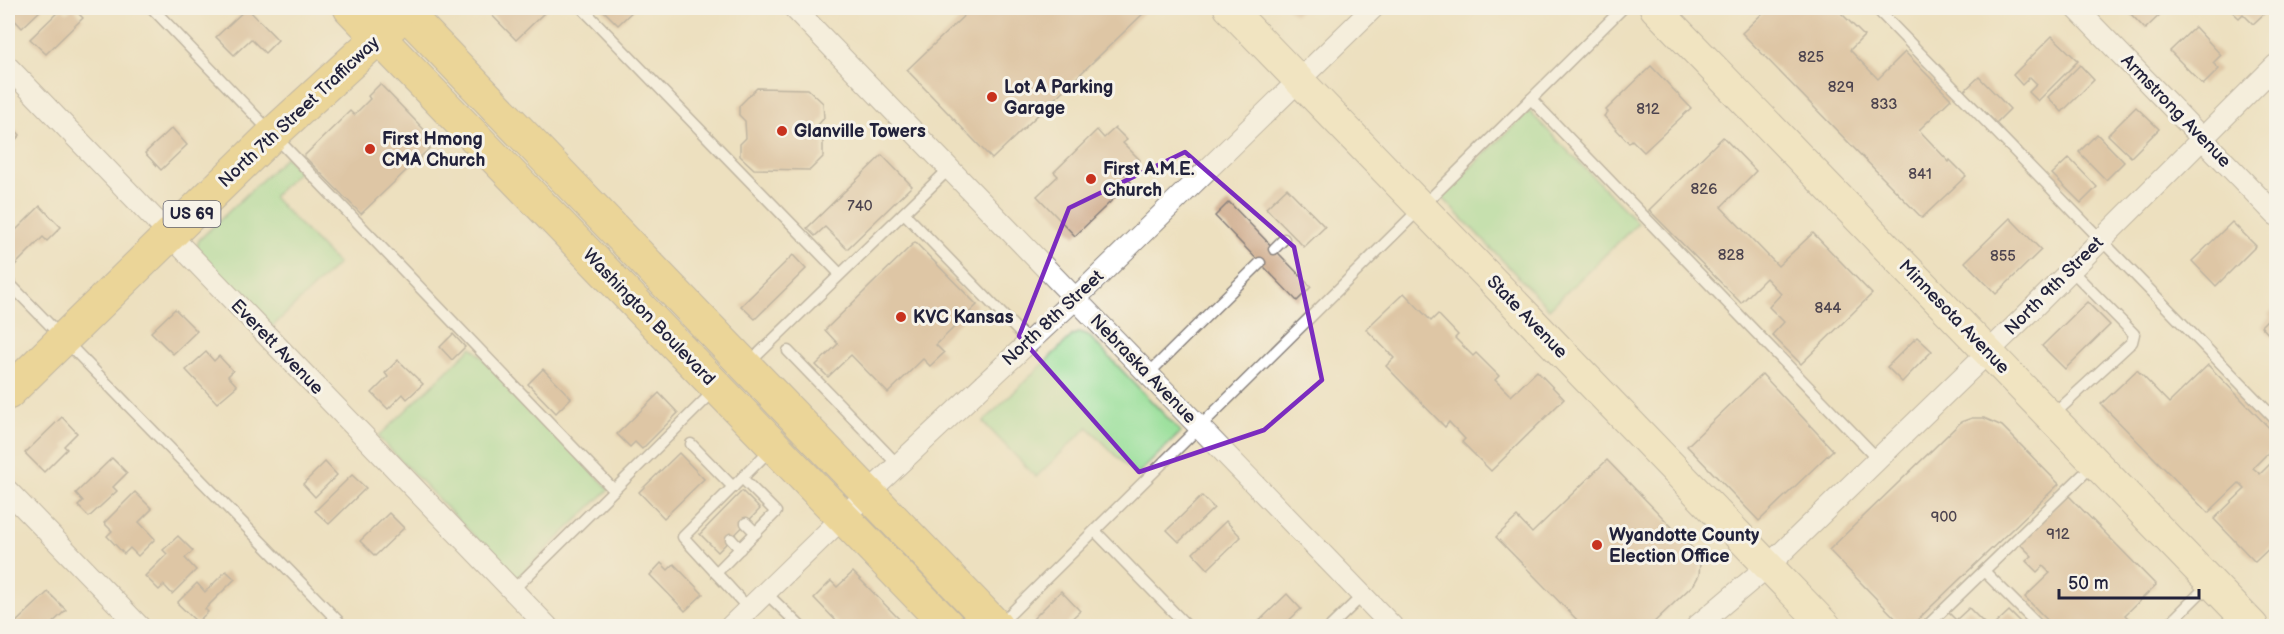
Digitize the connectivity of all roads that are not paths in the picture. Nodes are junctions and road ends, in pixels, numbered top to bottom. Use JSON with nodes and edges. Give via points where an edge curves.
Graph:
{"nodes":[{"id":1,"x":152,"y":8,"type":"edge"},
{"id":2,"x":350,"y":8,"type":"edge"},
{"id":3,"x":582,"y":8,"type":"edge"},
{"id":4,"x":794,"y":8,"type":"edge"},
{"id":5,"x":1229,"y":8,"type":"edge"},
{"id":6,"x":1373,"y":8,"type":"edge"},
{"id":7,"x":1623,"y":8,"type":"edge"},
{"id":8,"x":1655,"y":8,"type":"edge"},
{"id":9,"x":1876,"y":8,"type":"edge"},
{"id":10,"x":2076,"y":8,"type":"edge"},
{"id":11,"x":406,"y":9,"type":"edge"},
{"id":12,"x":378,"y":37,"type":"junction"},
{"id":13,"x":2277,"y":65,"type":"edge"},
{"id":14,"x":8,"y":67,"type":"edge"},
{"id":15,"x":1299,"y":80,"type":"junction"},
{"id":16,"x":1531,"y":99,"type":"junction"},
{"id":17,"x":274,"y":134,"type":"junction"},
{"id":18,"x":2203,"y":140,"type":"junction"},
{"id":19,"x":949,"y":170,"type":"junction"},
{"id":20,"x":1421,"y":207,"type":"junction"},
{"id":21,"x":904,"y":213,"type":"junction"},
{"id":22,"x":2277,"y":215,"type":"edge"},
{"id":23,"x":170,"y":235,"type":"junction"},
{"id":24,"x":1284,"y":239,"type":"dead end"},
{"id":25,"x":2101,"y":239,"type":"junction"},
{"id":26,"x":1274,"y":249,"type":"dead end"},
{"id":27,"x":1260,"y":263,"type":"dead end"},
{"id":28,"x":2071,"y":270,"type":"junction"},
{"id":29,"x":840,"y":274,"type":"junction"},
{"id":30,"x":8,"y":282,"type":"edge"},
{"id":31,"x":1076,"y":298,"type":"junction"},
{"id":32,"x":63,"y":339,"type":"junction"},
{"id":33,"x":1029,"y":342,"type":"junction"},
{"id":34,"x":788,"y":351,"type":"dead end"},
{"id":35,"x":1988,"y":352,"type":"junction"},
{"id":36,"x":746,"y":366,"type":"junction"},
{"id":37,"x":1147,"y":375,"type":"junction"},
{"id":38,"x":717,"y":388,"type":"junction"},
{"id":39,"x":8,"y":393,"type":"edge"},
{"id":40,"x":2051,"y":418,"type":"junction"},
{"id":41,"x":2277,"y":420,"type":"edge"},
{"id":42,"x":1198,"y":428,"type":"junction"},
{"id":43,"x":691,"y":444,"type":"dead end"},
{"id":44,"x":774,"y":446,"type":"junction"},
{"id":45,"x":1877,"y":458,"type":"junction"},
{"id":46,"x":2095,"y":463,"type":"junction"},
{"id":47,"x":898,"y":465,"type":"junction"},
{"id":48,"x":742,"y":477,"type":"junction"},
{"id":49,"x":733,"y":487,"type":"junction"},
{"id":50,"x":614,"y":490,"type":"junction"},
{"id":51,"x":8,"y":491,"type":"edge"},
{"id":52,"x":868,"y":493,"type":"junction"},
{"id":53,"x":843,"y":517,"type":"junction"},
{"id":54,"x":747,"y":523,"type":"dead end"},
{"id":55,"x":1095,"y":531,"type":"junction"},
{"id":56,"x":756,"y":532,"type":"junction"},
{"id":57,"x":730,"y":539,"type":"dead end"},
{"id":58,"x":740,"y":549,"type":"junction"},
{"id":59,"x":1768,"y":566,"type":"junction"},
{"id":60,"x":1984,"y":571,"type":"junction"},
{"id":61,"x":716,"y":573,"type":"junction"},
{"id":62,"x":2211,"y":583,"type":"junction"},
{"id":63,"x":513,"y":590,"type":"junction"},
{"id":64,"x":766,"y":593,"type":"junction"},
{"id":65,"x":1362,"y":596,"type":"junction"},
{"id":66,"x":749,"y":609,"type":"junction"},
{"id":67,"x":734,"y":626,"type":"edge"},
{"id":68,"x":139,"y":627,"type":"edge"},
{"id":69,"x":343,"y":627,"type":"edge"},
{"id":70,"x":548,"y":627,"type":"edge"},
{"id":71,"x":800,"y":627,"type":"edge"},
{"id":72,"x":948,"y":627,"type":"edge"},
{"id":73,"x":996,"y":627,"type":"edge"},
{"id":74,"x":1187,"y":627,"type":"edge"},
{"id":75,"x":1331,"y":627,"type":"edge"},
{"id":76,"x":1392,"y":627,"type":"edge"},
{"id":77,"x":1697,"y":627,"type":"edge"},
{"id":78,"x":1826,"y":627,"type":"edge"},
{"id":79,"x":1926,"y":627,"type":"edge"},
{"id":80,"x":2039,"y":627,"type":"edge"},
{"id":81,"x":2167,"y":627,"type":"edge"},
{"id":82,"x":2253,"y":627,"type":"edge"}],
"edges":[{"from":1,"to":17,"type":"lane"},
{"from":2,"to":12,"type":"main road","name":"Washington Boulevard"},
{"from":3,"to":29,"type":"lane"},
{"from":4,"to":19,"type":"street","name":"Nebraska Avenue"},
{"from":5,"to":15,"type":"main road","name":"State Avenue"},
{"from":6,"to":15,"type":"street","name":"North 8th Street"},
{"from":7,"to":16,"type":"lane"},
{"from":8,"to":35,"type":"main road","name":"Minnesota Avenue"},
{"from":9,"to":25,"type":"lane"},
{"from":10,"to":18,"type":"street","name":"Armstrong Avenue"},
{"from":11,"to":12,"type":"main road","name":"North 7th Street Trafficway","number":"US 69"},
{"from":11,"to":36,"type":"main road","name":"Washington Boulevard"},
{"from":12,"to":17,"type":"main road","name":"North 7th Street Trafficway","number":"US 69"},
{"from":12,"to":38,"type":"main road","name":"Washington Boulevard"},
{"from":13,"to":18,"type":"street","name":"North 9th Street"},
{"from":14,"to":23,"type":"street","name":"Everett Avenue"},
{"from":15,"to":20,"type":"main road","name":"State Avenue"},
{"from":15,"to":31,"type":"street","name":"North 8th Street"},
{"from":16,"to":20,"type":"lane"},
{"from":16,"to":45,"type":"lane"},
{"from":17,"to":23,"type":"main road","name":"North 7th Street Trafficway","number":"US 69"},
{"from":17,"to":50,"type":"lane"},
{"from":18,"to":22,"type":"street","name":"Armstrong Avenue"},
{"from":18,"to":25,"type":"street","name":"North 9th Street"},
{"from":19,"to":21,"type":"lane"},
{"from":19,"to":31,"type":"street","name":"Nebraska Avenue"},
{"from":20,"to":42,"type":"lane"},
{"from":20,"to":59,"type":"main road","name":"State Avenue"},
{"from":21,"to":29,"type":"lane"},
{"from":21,"to":33,"type":"lane"},
{"from":23,"to":32,"type":"main road","name":"North 7th Street Trafficway","number":"US 69"},
{"from":23,"to":63,"type":"street","name":"Everett Avenue"},
{"from":24,"to":26,"type":"lane"},
{"from":25,"to":28,"type":"street","name":"North 9th Street"},
{"from":25,"to":41,"type":"lane"},
{"from":27,"to":37,"type":"lane"},
{"from":28,"to":35,"type":"street","name":"North 9th Street"},
{"from":28,"to":40,"type":"lane","via":[[2134,334],[2132,342]]},
{"from":29,"to":36,"type":"lane"},
{"from":30,"to":32,"type":"lane"},
{"from":31,"to":33,"type":"street","name":"North 8th Street"},
{"from":31,"to":37,"type":"street","name":"Nebraska Avenue"},
{"from":32,"to":39,"type":"main road","name":"North 7th Street Trafficway","number":"US 69"},
{"from":32,"to":69,"type":"lane"},
{"from":33,"to":47,"type":"street","name":"North 8th Street"},
{"from":34,"to":47,"type":"lane"},
{"from":35,"to":40,"type":"main road","name":"Minnesota Avenue"},
{"from":35,"to":45,"type":"street","name":"North 9th Street"},
{"from":36,"to":52,"type":"main road","name":"Washington Boulevard"},
{"from":37,"to":42,"type":"street","name":"Nebraska Avenue"},
{"from":38,"to":44,"type":"main road","name":"Washington Boulevard"},
{"from":38,"to":50,"type":"lane"},
{"from":40,"to":46,"type":"main road","name":"Minnesota Avenue"},
{"from":42,"to":55,"type":"lane"},
{"from":42,"to":65,"type":"street","name":"Nebraska Avenue"},
{"from":43,"to":49,"type":"lane"},
{"from":44,"to":48,"type":"lane"},
{"from":44,"to":53,"type":"main road","name":"Washington Boulevard"},
{"from":45,"to":59,"type":"street","name":"North 9th Street"},
{"from":46,"to":60,"type":"lane"},
{"from":46,"to":62,"type":"main road","name":"Minnesota Avenue"},
{"from":47,"to":52,"type":"street","name":"North 8th Street"},
{"from":48,"to":49,"type":"lane"},
{"from":48,"to":56,"type":"lane","via":[[776,512]]},
{"from":49,"to":61,"type":"lane","via":[[726,501],[683,537]]},
{"from":50,"to":63,"type":"lane"},
{"from":51,"to":68,"type":"street"},
{"from":52,"to":53,"type":"street","name":"North 8th Street"},
{"from":52,"to":73,"type":"main road","name":"Washington Boulevard"},
{"from":53,"to":64,"type":"street","name":"North 8th Street"},
{"from":53,"to":72,"type":"main road","name":"Washington Boulevard"},
{"from":54,"to":56,"type":"lane"},
{"from":55,"to":73,"type":"lane"},
{"from":55,"to":74,"type":"lane"},
{"from":56,"to":58,"type":"lane"},
{"from":57,"to":58,"type":"lane"},
{"from":58,"to":61,"type":"lane"},
{"from":59,"to":77,"type":"street","name":"North 9th Street"},
{"from":59,"to":78,"type":"main road","name":"State Avenue"},
{"from":60,"to":79,"type":"lane"},
{"from":60,"to":80,"type":"lane"},
{"from":61,"to":66,"type":"lane"},
{"from":62,"to":81,"type":"lane"},
{"from":62,"to":82,"type":"main road","name":"Minnesota Avenue"},
{"from":63,"to":70,"type":"street","name":"Everett Avenue"},
{"from":64,"to":66,"type":"street","name":"North 8th Street"},
{"from":64,"to":71,"type":"lane"},
{"from":65,"to":75,"type":"lane"},
{"from":65,"to":76,"type":"street","name":"Nebraska Avenue"},
{"from":66,"to":67,"type":"street","name":"North 8th Street"}]}
